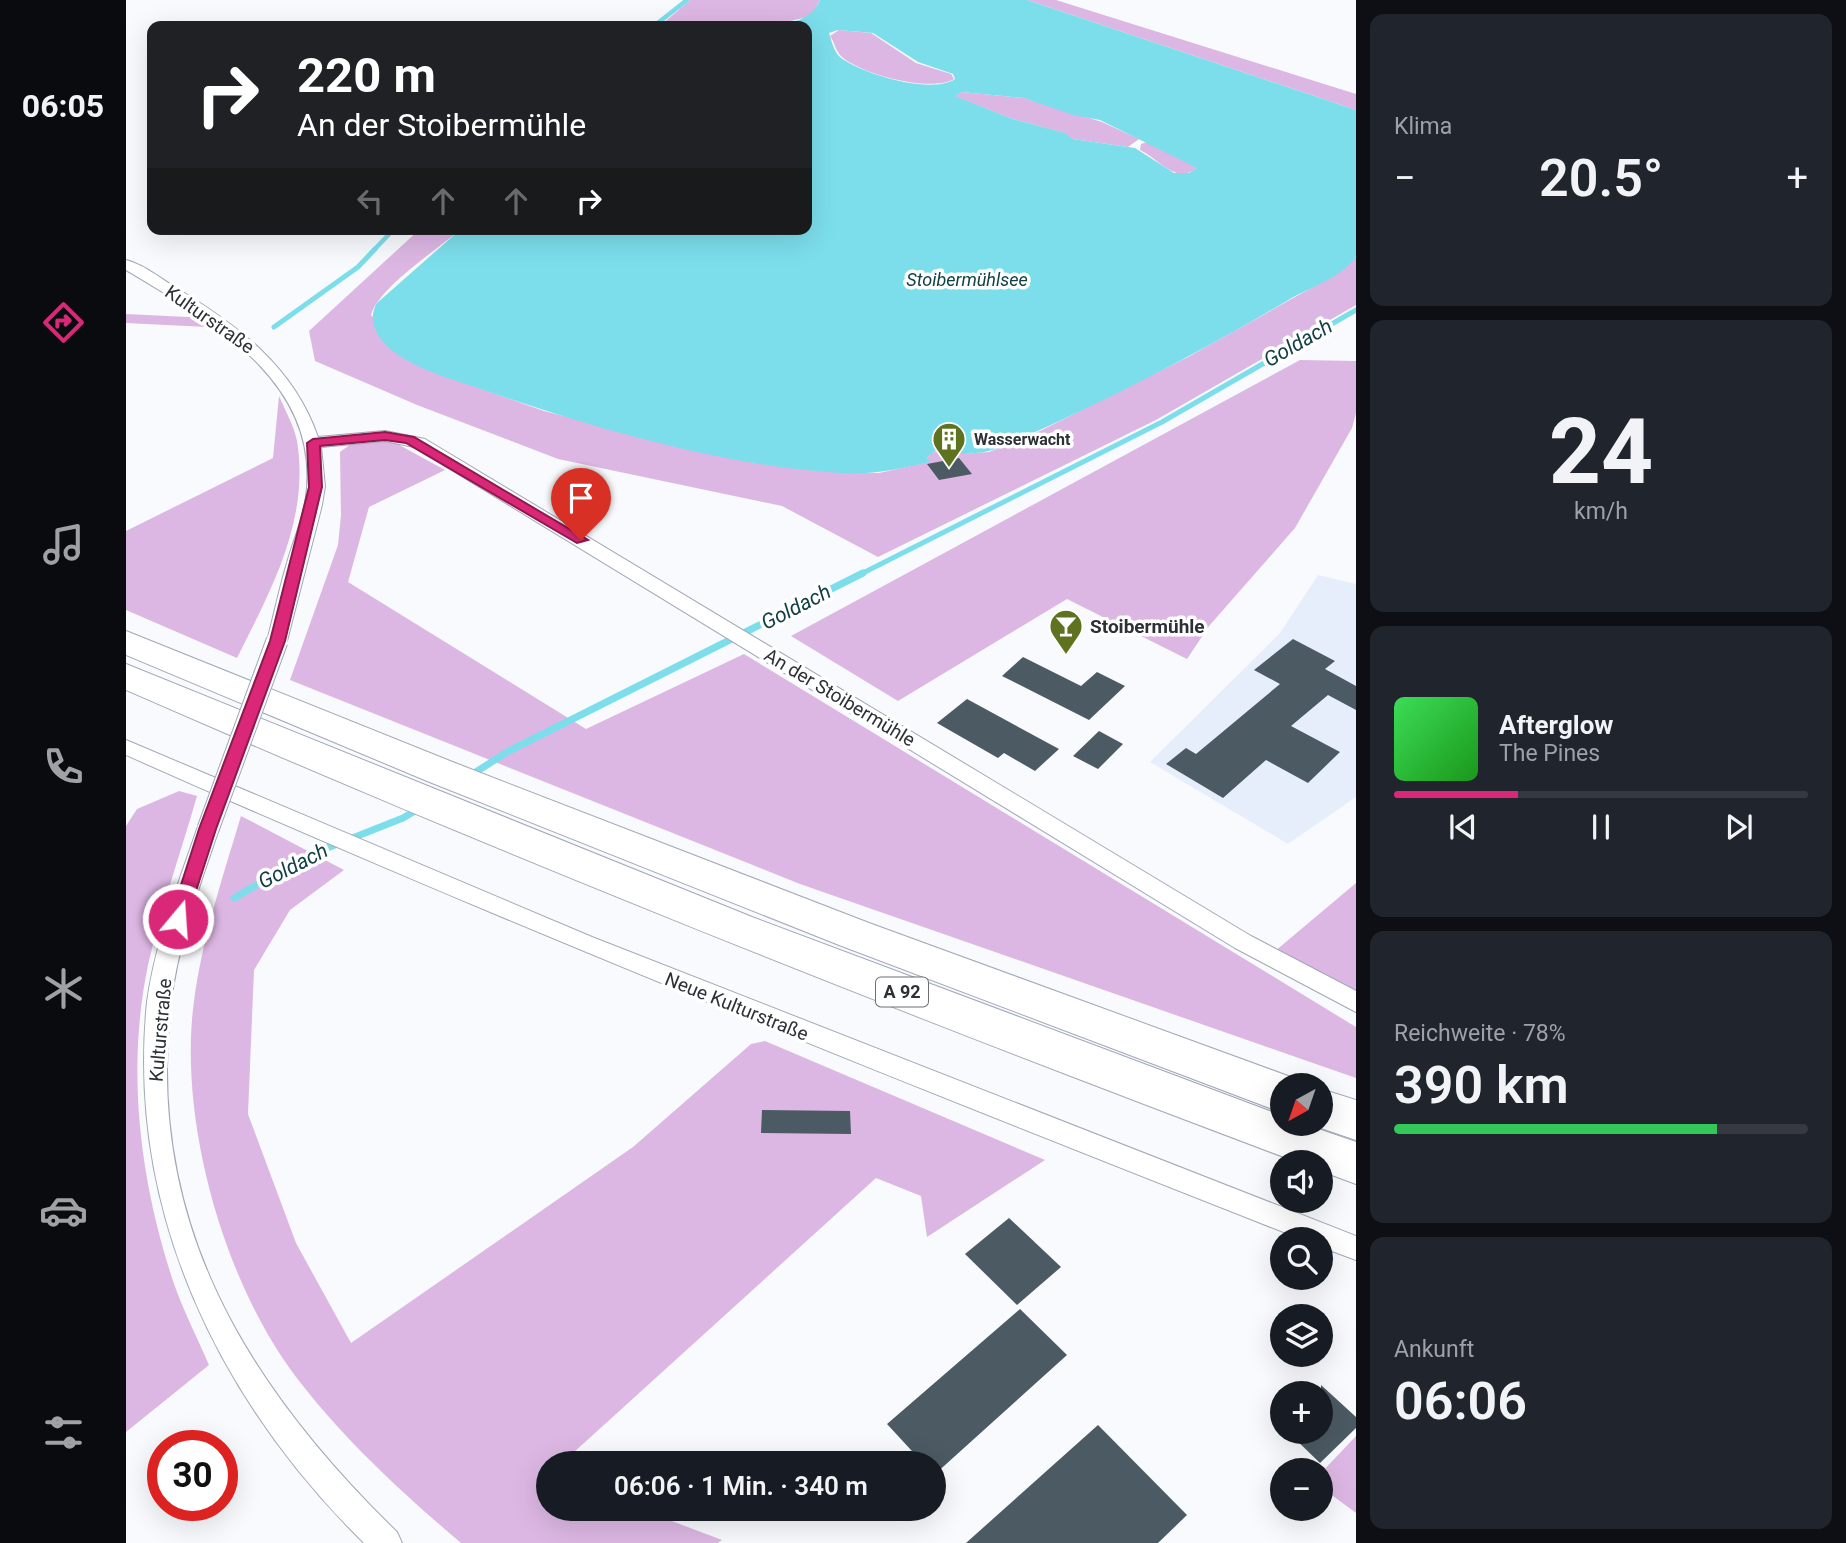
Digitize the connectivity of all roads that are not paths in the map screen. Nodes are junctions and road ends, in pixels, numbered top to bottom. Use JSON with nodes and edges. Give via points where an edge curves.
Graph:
{"nodes":[{"id":1,"x":126,"y":264,"type":"edge"},
{"id":2,"x":313,"y":443,"type":"junction"},
{"id":3,"x":126,"y":642,"type":"edge"},
{"id":4,"x":126,"y":676,"type":"edge"},
{"id":5,"x":126,"y":747,"type":"edge"},
{"id":6,"x":447,"y":793,"type":"junction"},
{"id":7,"x":1356,"y":1002,"type":"edge"},
{"id":8,"x":1270,"y":1089,"type":"edge"},
{"id":9,"x":1334,"y":1112,"type":"edge"},
{"id":10,"x":1356,"y":1120,"type":"edge"},
{"id":11,"x":1356,"y":1163,"type":"edge"},
{"id":12,"x":1356,"y":1248,"type":"edge"},
{"id":13,"x":386,"y":1543,"type":"edge"}],
"edges":[{"from":1,"to":2,"type":"street","name":"Kulturstraße","via":[[217,319],[260,354],[281,376]]},
{"from":2,"to":7,"type":"street","name":"An der Stoibermühle","via":[[385,436],[419,443],[1243,942]]},
{"from":2,"to":13,"type":"street","name":"Kulturstraße","bridge":true,"via":[[316,487],[277,641],[171,942],[155,1046],[155,1114],[177,1227],[203,1297],[248,1382],[324,1483]]},
{"from":3,"to":6,"type":"highway","number":"A 92"},
{"from":4,"to":6,"type":"highway","number":"A 92"},
{"from":5,"to":12,"type":"street","name":"Neue Kulturstraße","via":[[313,831],[740,1009]]},
{"from":6,"to":8,"type":"highway","number":"A 92","via":[[854,934]]},
{"from":6,"to":11,"type":"highway","number":"A 92","via":[[851,972]]},
{"from":9,"to":10,"type":"highway"}]}
